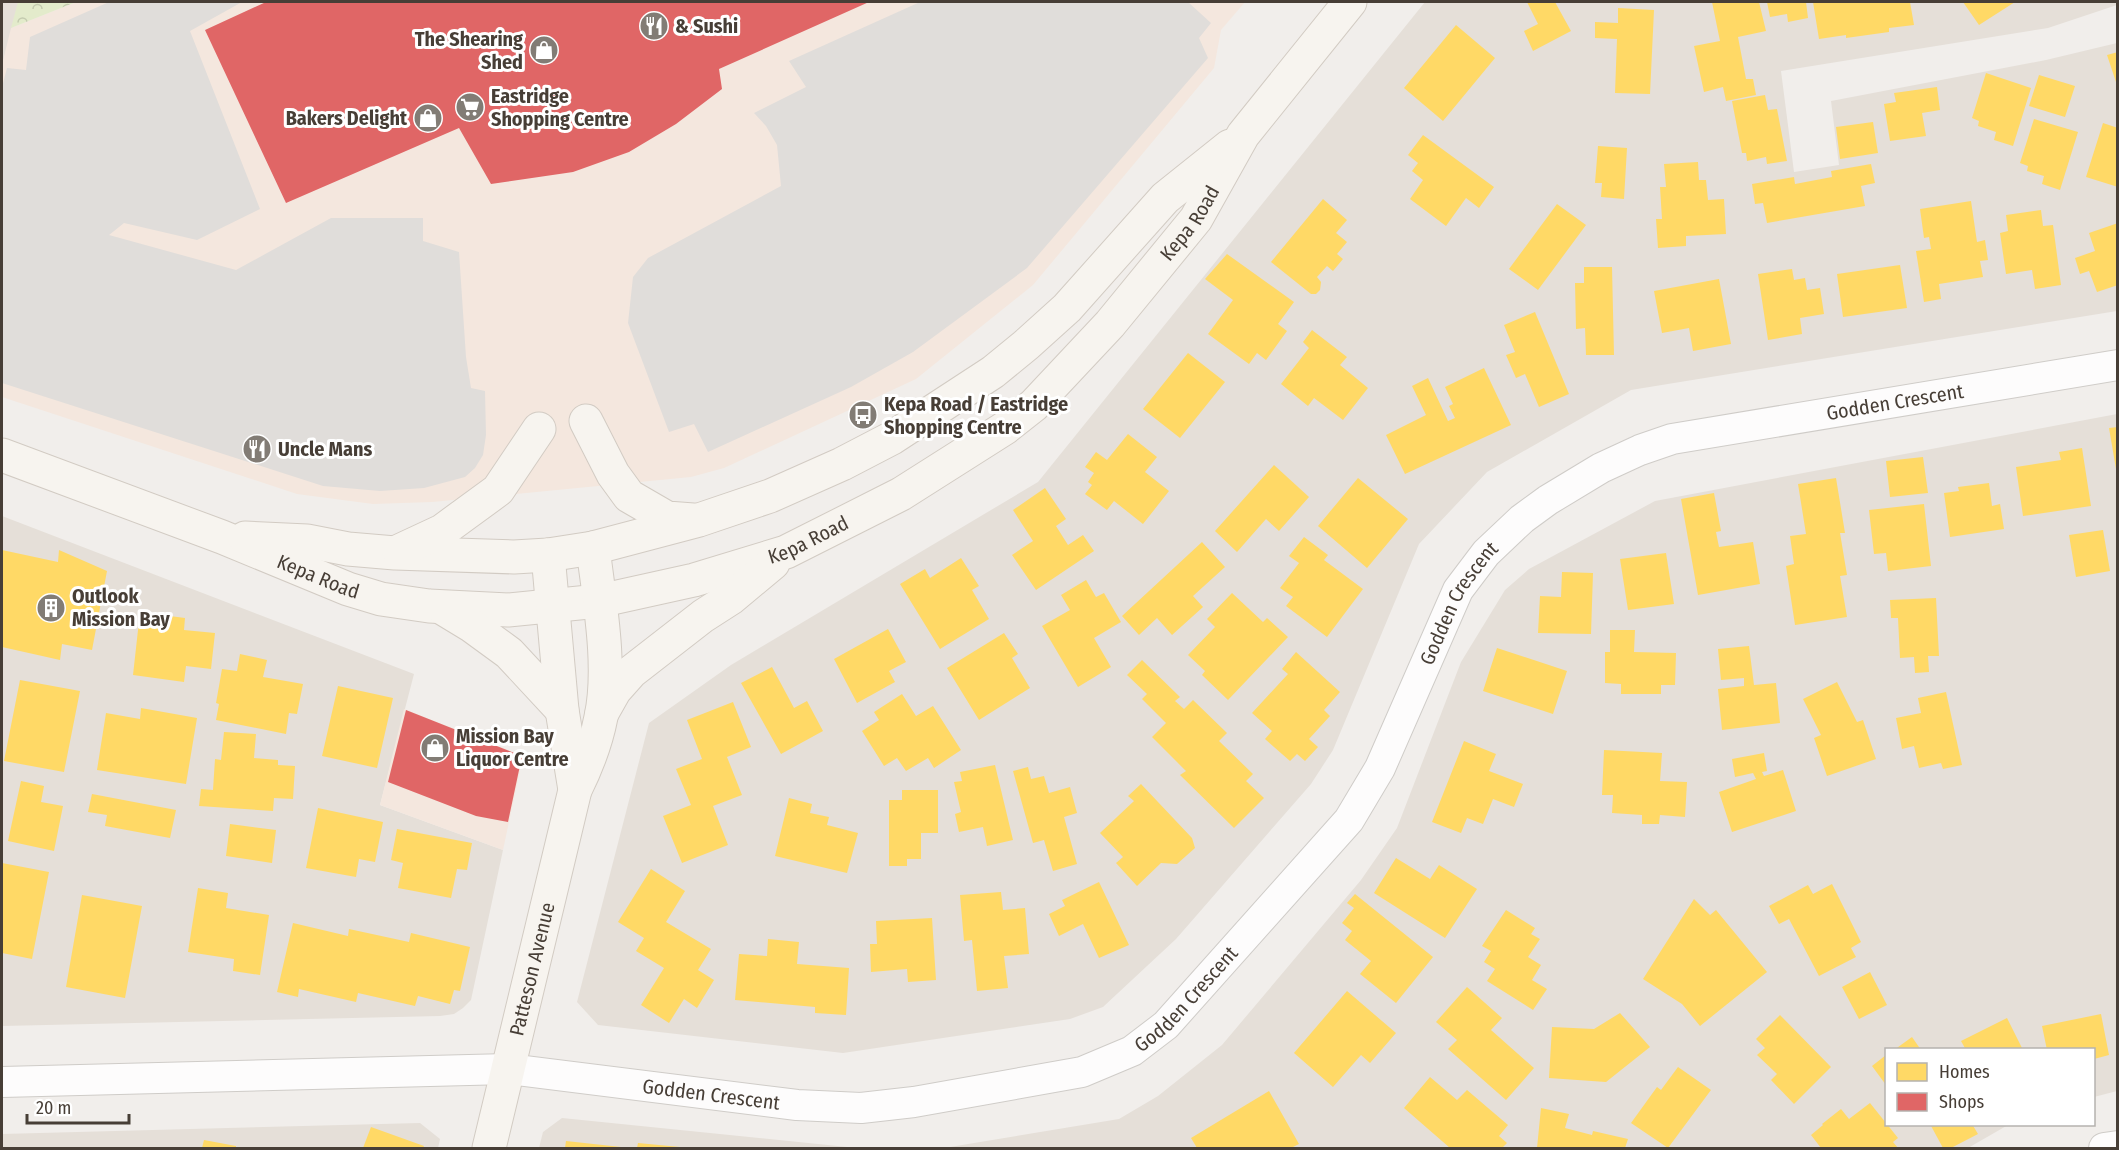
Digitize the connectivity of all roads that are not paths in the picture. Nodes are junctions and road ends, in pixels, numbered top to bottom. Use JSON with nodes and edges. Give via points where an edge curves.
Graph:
{"nodes":[{"id":1,"x":1350,"y":2,"type":"edge"},
{"id":2,"x":1243,"y":135,"type":"junction"},
{"id":3,"x":2118,"y":365,"type":"edge"},
{"id":4,"x":586,"y":421,"type":"dead end"},
{"id":5,"x":539,"y":429,"type":"dead end"},
{"id":6,"x":2,"y":455,"type":"edge"},
{"id":7,"x":699,"y":520,"type":"junction"},
{"id":8,"x":222,"y":537,"type":"junction"},
{"id":9,"x":593,"y":548,"type":"junction"},
{"id":10,"x":786,"y":552,"type":"junction"},
{"id":11,"x":395,"y":553,"type":"junction"},
{"id":12,"x":548,"y":555,"type":"junction"},
{"id":13,"x":600,"y":601,"type":"junction"},
{"id":14,"x":552,"y":605,"type":"junction"},
{"id":15,"x":441,"y":607,"type":"junction"},
{"id":16,"x":562,"y":711,"type":"junction"},
{"id":17,"x":602,"y":714,"type":"junction"},
{"id":18,"x":575,"y":790,"type":"junction"},
{"id":19,"x":508,"y":1069,"type":"junction"},
{"id":20,"x":2,"y":1082,"type":"edge"},
{"id":21,"x":2118,"y":1146,"type":"edge"},
{"id":22,"x":489,"y":1149,"type":"edge"},
{"id":23,"x":2104,"y":1149,"type":"edge"}],
"edges":[{"from":1,"to":2,"type":"main road","name":"Kepa Road"},
{"from":2,"to":7,"type":"main road","name":"Kepa Road","via":[[1165,198],[1067,308],[993,372],[892,438],[852,459],[770,496]]},
{"from":2,"to":10,"type":"main road","name":"Kepa Road","via":[[1196,219],[1117,315],[1034,405],[902,494]]},
{"from":3,"to":19,"type":"street","name":"Godden Crescent","via":[[1672,439],[1601,468],[1548,500],[1505,534],[1458,590],[1380,768],[1349,820],[1166,1025],[1132,1051],[1099,1066],[1055,1078],[915,1102],[861,1107],[797,1105]]},
{"from":4,"to":7,"type":"main road","via":[[629,496],[667,518]]},
{"from":5,"to":11,"type":"main road","via":[[498,490],[442,531]]},
{"from":6,"to":8,"type":"main road","name":"Kepa Road"},
{"from":7,"to":9,"type":"main road","name":"Kepa Road"},
{"from":8,"to":11,"type":"main road","name":"Kepa Road","via":[[307,541]]},
{"from":8,"to":15,"type":"main road","name":"Kepa Road","via":[[348,589],[381,599]]},
{"from":9,"to":12,"type":"main road","name":"Kepa Road"},
{"from":9,"to":13,"type":"main road","name":"Patteson Avenue"},
{"from":10,"to":13,"type":"main road","name":"Kepa Road","via":[[694,580]]},
{"from":10,"to":17,"type":"main road","via":[[631,672]]},
{"from":11,"to":12,"type":"main road","name":"Kepa Road"},
{"from":12,"to":14,"type":"main road","name":"Patteson Avenue"},
{"from":13,"to":14,"type":"main road","name":"Kepa Road"},
{"from":13,"to":17,"type":"main road","name":"Patteson Avenue","via":[[604,634]]},
{"from":14,"to":15,"type":"main road","name":"Kepa Road","via":[[508,610]]},
{"from":14,"to":16,"type":"main road","name":"Patteson Avenue"},
{"from":15,"to":16,"type":"main road","via":[[509,653]]},
{"from":16,"to":18,"type":"main road","name":"Patteson Avenue"},
{"from":17,"to":18,"type":"main road","name":"Patteson Avenue","via":[[590,758]]},
{"from":18,"to":19,"type":"main road","name":"Patteson Avenue"},
{"from":19,"to":20,"type":"street","name":"Godden Crescent"},
{"from":19,"to":22,"type":"main road","name":"Patteson Avenue"},
{"from":21,"to":23,"type":"street"}]}
